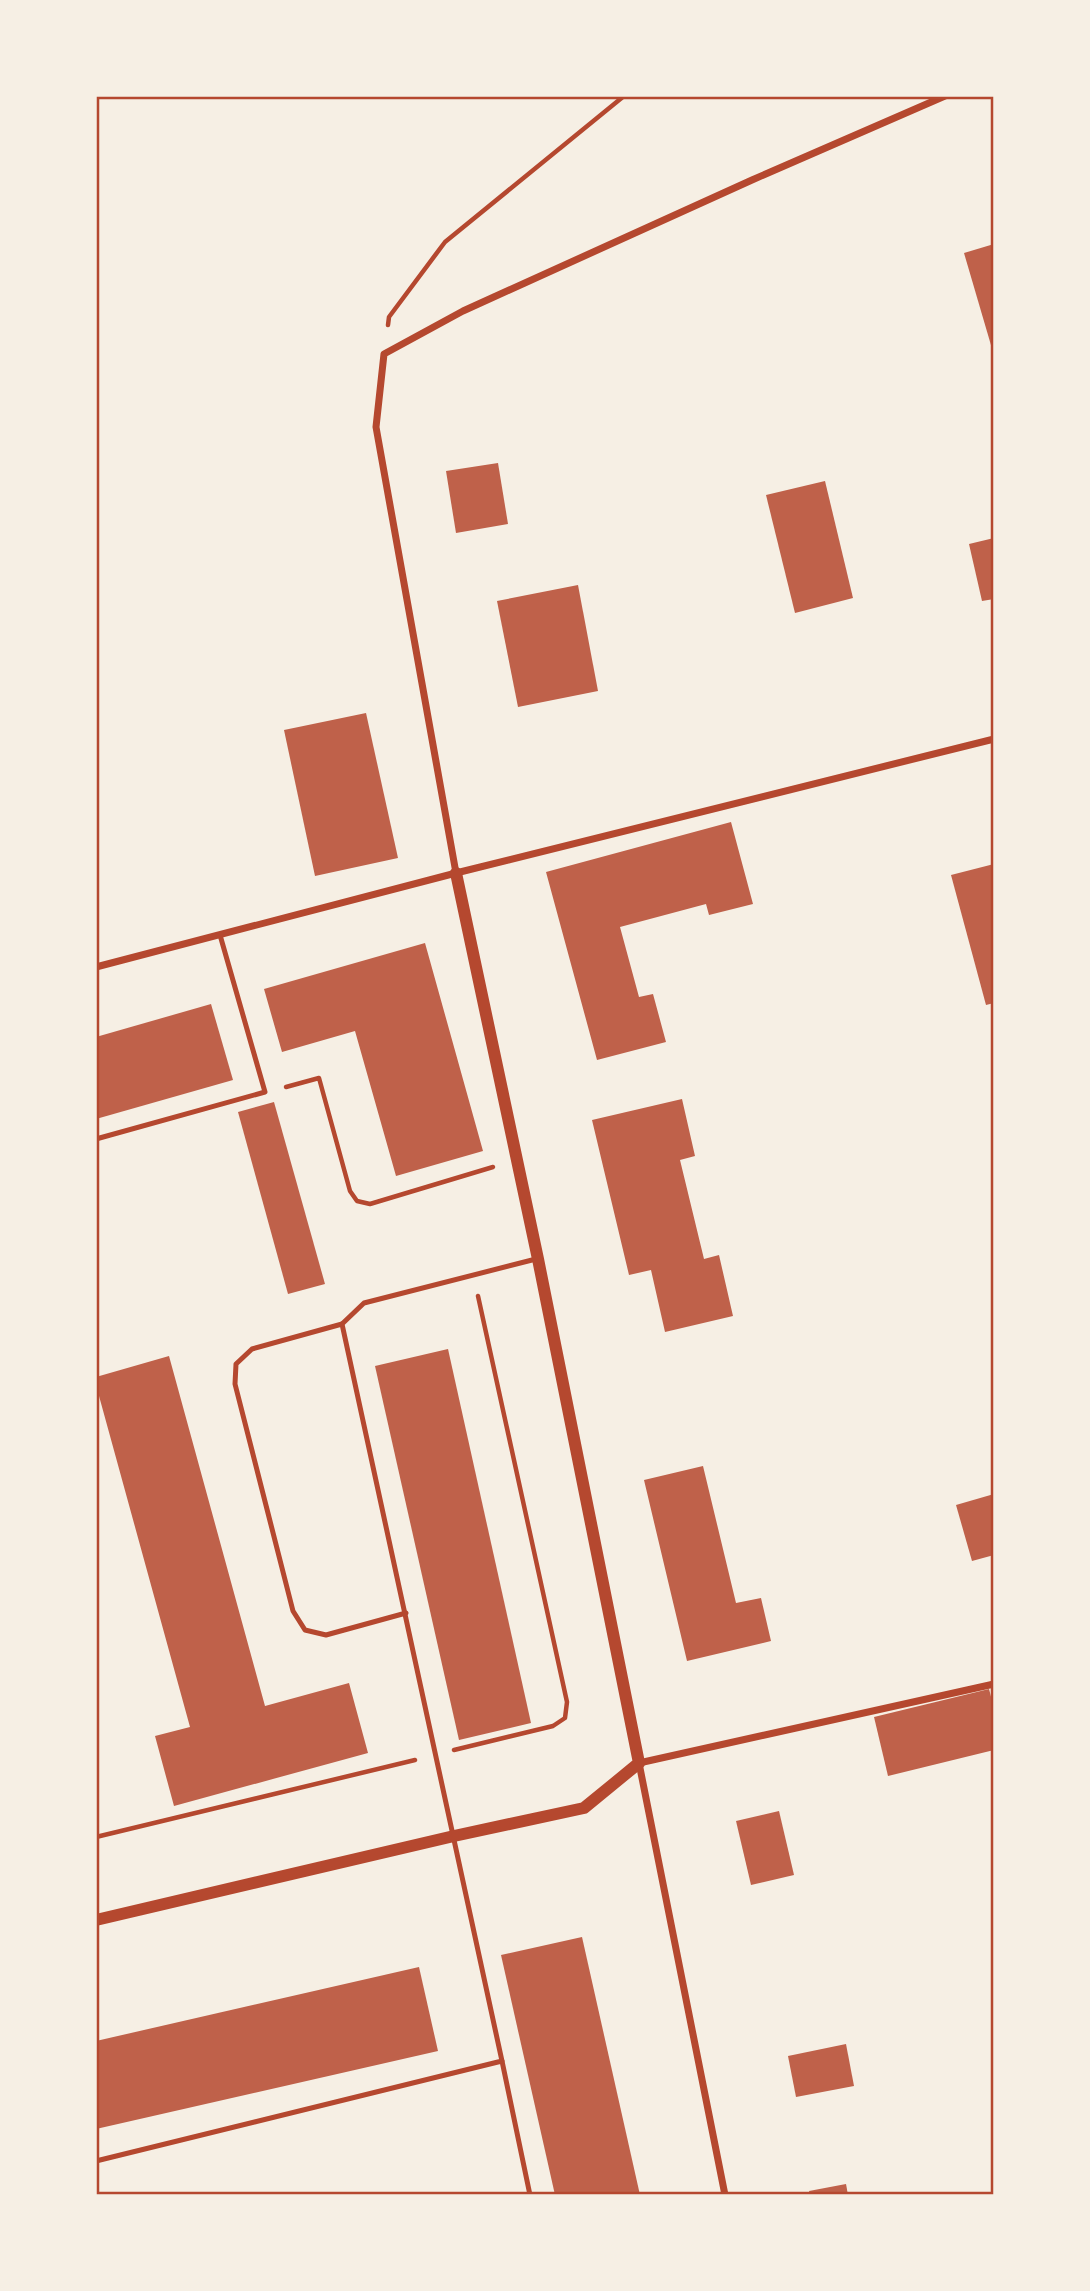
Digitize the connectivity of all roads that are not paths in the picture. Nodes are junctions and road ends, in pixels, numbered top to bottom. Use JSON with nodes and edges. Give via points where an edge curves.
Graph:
{"nodes":[{"id":1,"x":945,"y":96,"type":"edge"},
{"id":2,"x":994,"y":739,"type":"edge"},
{"id":3,"x":456,"y":873,"type":"junction"},
{"id":4,"x":220,"y":935,"type":"junction"},
{"id":5,"x":96,"y":967,"type":"edge"},
{"id":6,"x":96,"y":1139,"type":"edge"},
{"id":7,"x":538,"y":1259,"type":"junction"},
{"id":8,"x":342,"y":1324,"type":"junction"},
{"id":9,"x":406,"y":1613,"type":"junction"},
{"id":10,"x":994,"y":1684,"type":"edge"},
{"id":11,"x":639,"y":1763,"type":"junction"},
{"id":12,"x":454,"y":1836,"type":"junction"},
{"id":13,"x":96,"y":1920,"type":"edge"},
{"id":14,"x":502,"y":2061,"type":"junction"},
{"id":15,"x":96,"y":2161,"type":"edge"},
{"id":16,"x":530,"y":2195,"type":"edge"},
{"id":17,"x":724,"y":2195,"type":"edge"}],
"edges":[{"from":1,"to":3,"type":"street","via":[[463,311],[384,354],[376,427]]},
{"from":2,"to":3,"type":"street"},
{"from":3,"to":4,"type":"street"},
{"from":3,"to":7,"type":"street"},
{"from":4,"to":5,"type":"street"},
{"from":4,"to":6,"type":"lane","via":[[265,1092]]},
{"from":7,"to":8,"type":"lane","via":[[364,1303]]},
{"from":7,"to":11,"type":"street"},
{"from":8,"to":9,"type":"lane"},
{"from":8,"to":9,"type":"lane","via":[[252,1349],[236,1364],[235,1384],[293,1611],[305,1630],[326,1635]]},
{"from":9,"to":12,"type":"lane"},
{"from":10,"to":11,"type":"street"},
{"from":11,"to":12,"type":"street","via":[[584,1808]]},
{"from":11,"to":17,"type":"street"},
{"from":12,"to":13,"type":"street"},
{"from":12,"to":14,"type":"lane"},
{"from":14,"to":15,"type":"lane"},
{"from":14,"to":16,"type":"lane"}]}
